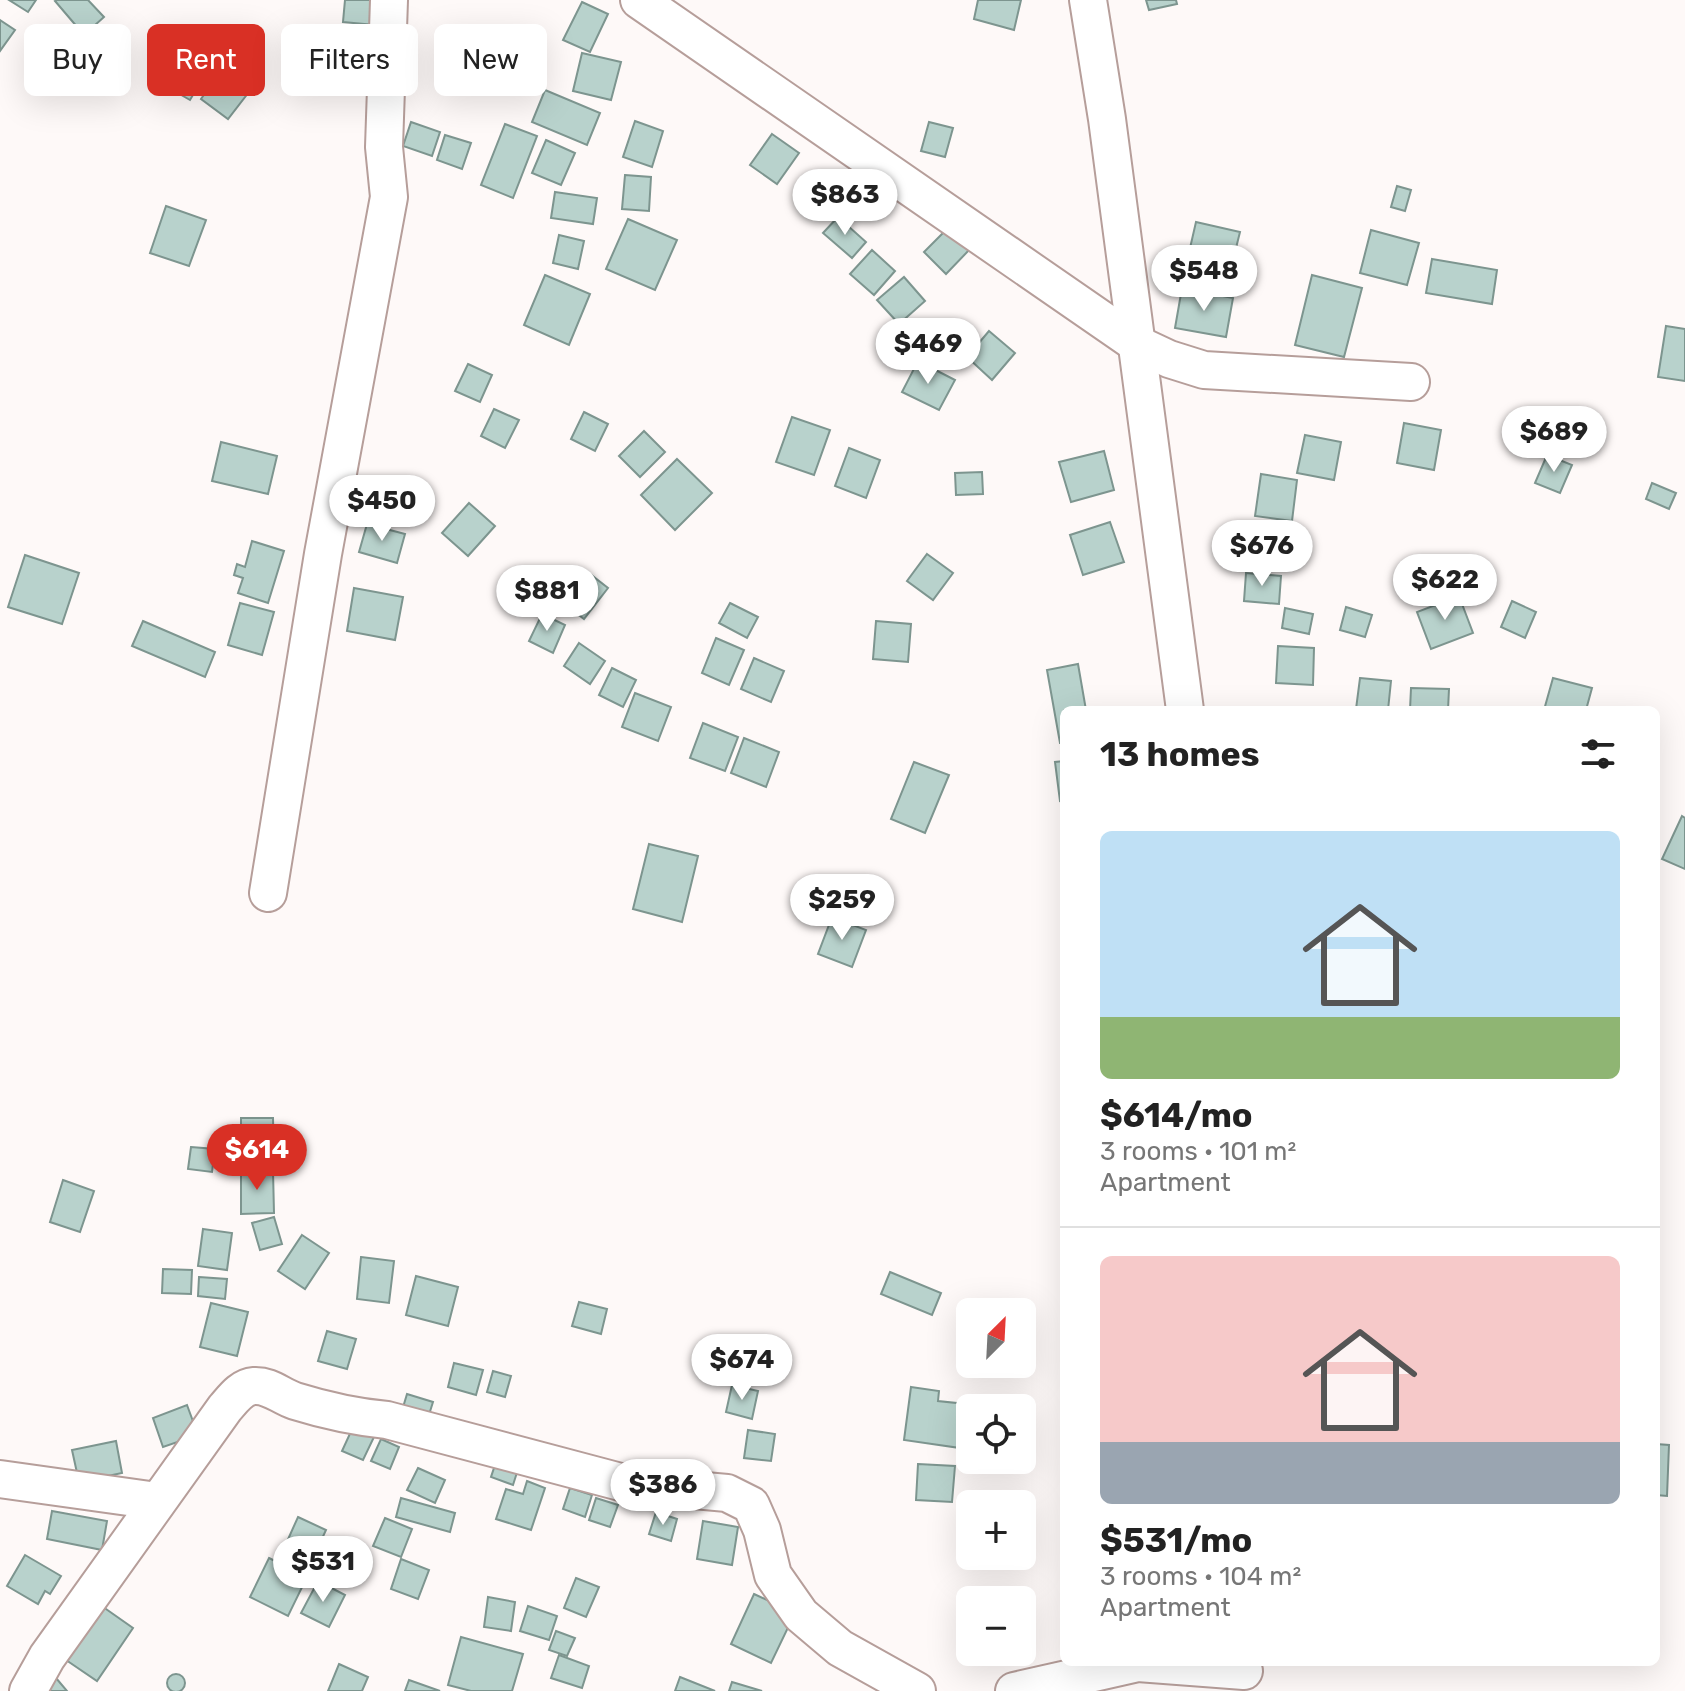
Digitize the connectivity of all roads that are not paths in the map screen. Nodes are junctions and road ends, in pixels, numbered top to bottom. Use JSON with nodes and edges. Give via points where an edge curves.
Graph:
{"nodes":[{"id":1,"x":389,"y":0,"type":"edge"},
{"id":2,"x":639,"y":0,"type":"edge"},
{"id":3,"x":1088,"y":0,"type":"edge"},
{"id":4,"x":1137,"y":344,"type":"junction"},
{"id":5,"x":1411,"y":382,"type":"dead end"},
{"id":6,"x":1184,"y":706,"type":"edge"},
{"id":7,"x":268,"y":893,"type":"dead end"},
{"id":8,"x":0,"y":1479,"type":"edge"},
{"id":9,"x":157,"y":1501,"type":"junction"},
{"id":10,"x":1125,"y":1666,"type":"edge"},
{"id":11,"x":1164,"y":1666,"type":"edge"},
{"id":12,"x":1243,"y":1675,"type":"edge"},
{"id":13,"x":28,"y":1691,"type":"edge"},
{"id":14,"x":917,"y":1691,"type":"edge"},
{"id":15,"x":1014,"y":1691,"type":"edge"}],
"edges":[{"from":1,"to":7,"type":"street","via":[[384,147],[389,197]]},
{"from":2,"to":4,"type":"street"},
{"from":3,"to":4,"type":"street"},
{"from":4,"to":5,"type":"street","via":[[1204,370]]},
{"from":4,"to":6,"type":"street"},
{"from":8,"to":9,"type":"street"},
{"from":9,"to":13,"type":"street"},
{"from":9,"to":14,"type":"street","via":[[225,1408],[243,1389],[256,1386],[274,1389],[290,1400],[628,1484],[727,1493],[751,1505],[773,1575],[801,1615],[840,1648]]},
{"from":10,"to":15,"type":"street"},
{"from":11,"to":12,"type":"street"}]}
